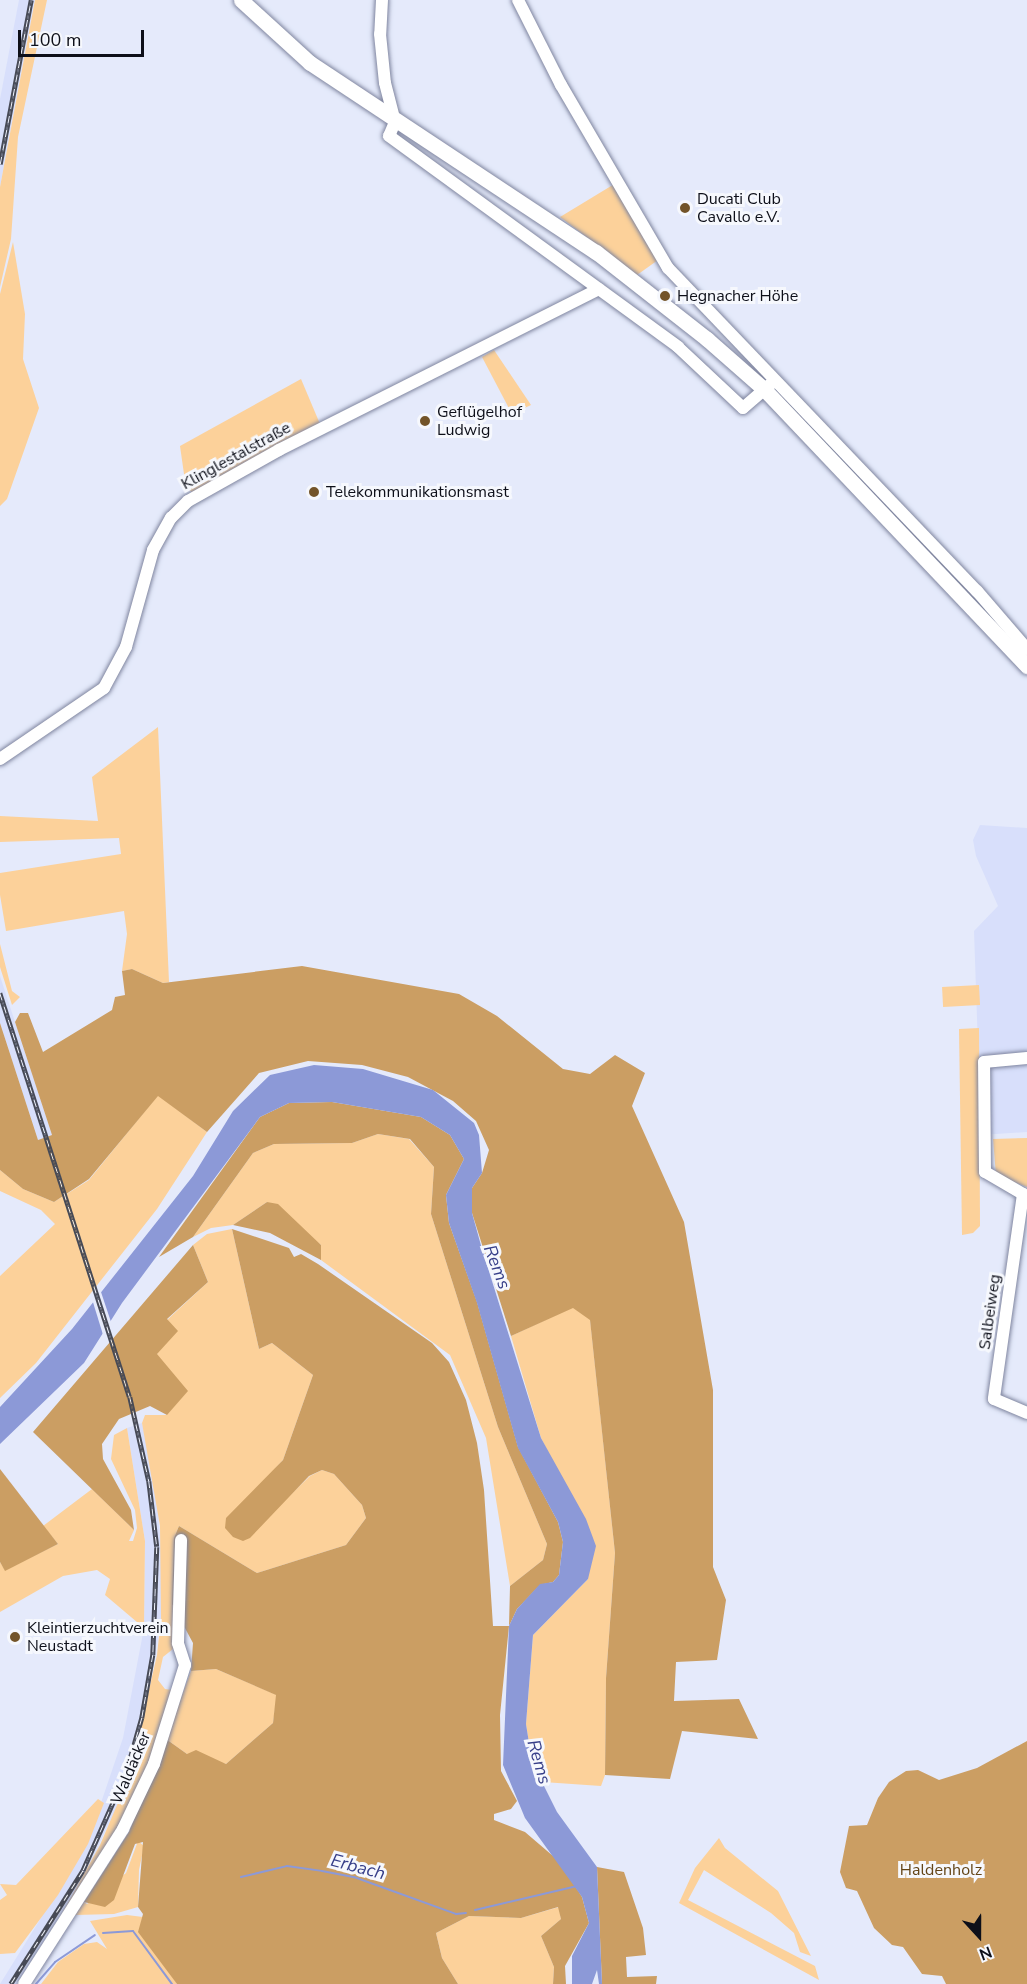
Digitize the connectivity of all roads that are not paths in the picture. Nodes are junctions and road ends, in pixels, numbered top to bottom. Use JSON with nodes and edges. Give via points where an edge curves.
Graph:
{"nodes":[{"id":1,"x":241,"y":0,"type":"edge"},
{"id":2,"x":382,"y":0,"type":"edge"},
{"id":3,"x":518,"y":0,"type":"edge"},
{"id":4,"x":392,"y":129,"type":"junction"},
{"id":5,"x":599,"y":289,"type":"junction"},
{"id":6,"x":770,"y":385,"type":"junction"},
{"id":7,"x":1027,"y":649,"type":"edge"},
{"id":8,"x":1027,"y":666,"type":"edge"},
{"id":9,"x":0,"y":759,"type":"edge"},
{"id":10,"x":1027,"y":1058,"type":"edge"},
{"id":11,"x":1025,"y":1194,"type":"edge"},
{"id":12,"x":1027,"y":1413,"type":"edge"},
{"id":13,"x":181,"y":1540,"type":"dead end"},
{"id":14,"x":24,"y":1984,"type":"edge"}],
"edges":[{"from":1,"to":4,"type":"main road","via":[[310,63]]},
{"from":2,"to":4,"type":"street","via":[[380,34]]},
{"from":3,"to":6,"type":"street","via":[[561,85],[668,268]]},
{"from":4,"to":5,"type":"street","via":[[425,166]]},
{"from":4,"to":6,"type":"main road","via":[[596,252]]},
{"from":5,"to":6,"type":"street","via":[[678,347],[743,408]]},
{"from":5,"to":9,"type":"street","name":"Klinglestalstraße","via":[[305,436],[188,501],[171,518],[153,550],[126,647],[104,688]]},
{"from":6,"to":7,"type":"street"},
{"from":6,"to":8,"type":"main road"},
{"from":10,"to":11,"type":"street","via":[[984,1062],[985,1172]]},
{"from":11,"to":12,"type":"street","name":"Salbeiweg","via":[[994,1399]]},
{"from":13,"to":14,"type":"street","name":"Waldäcker","via":[[178,1643],[185,1665],[154,1764],[123,1829]]}]}
